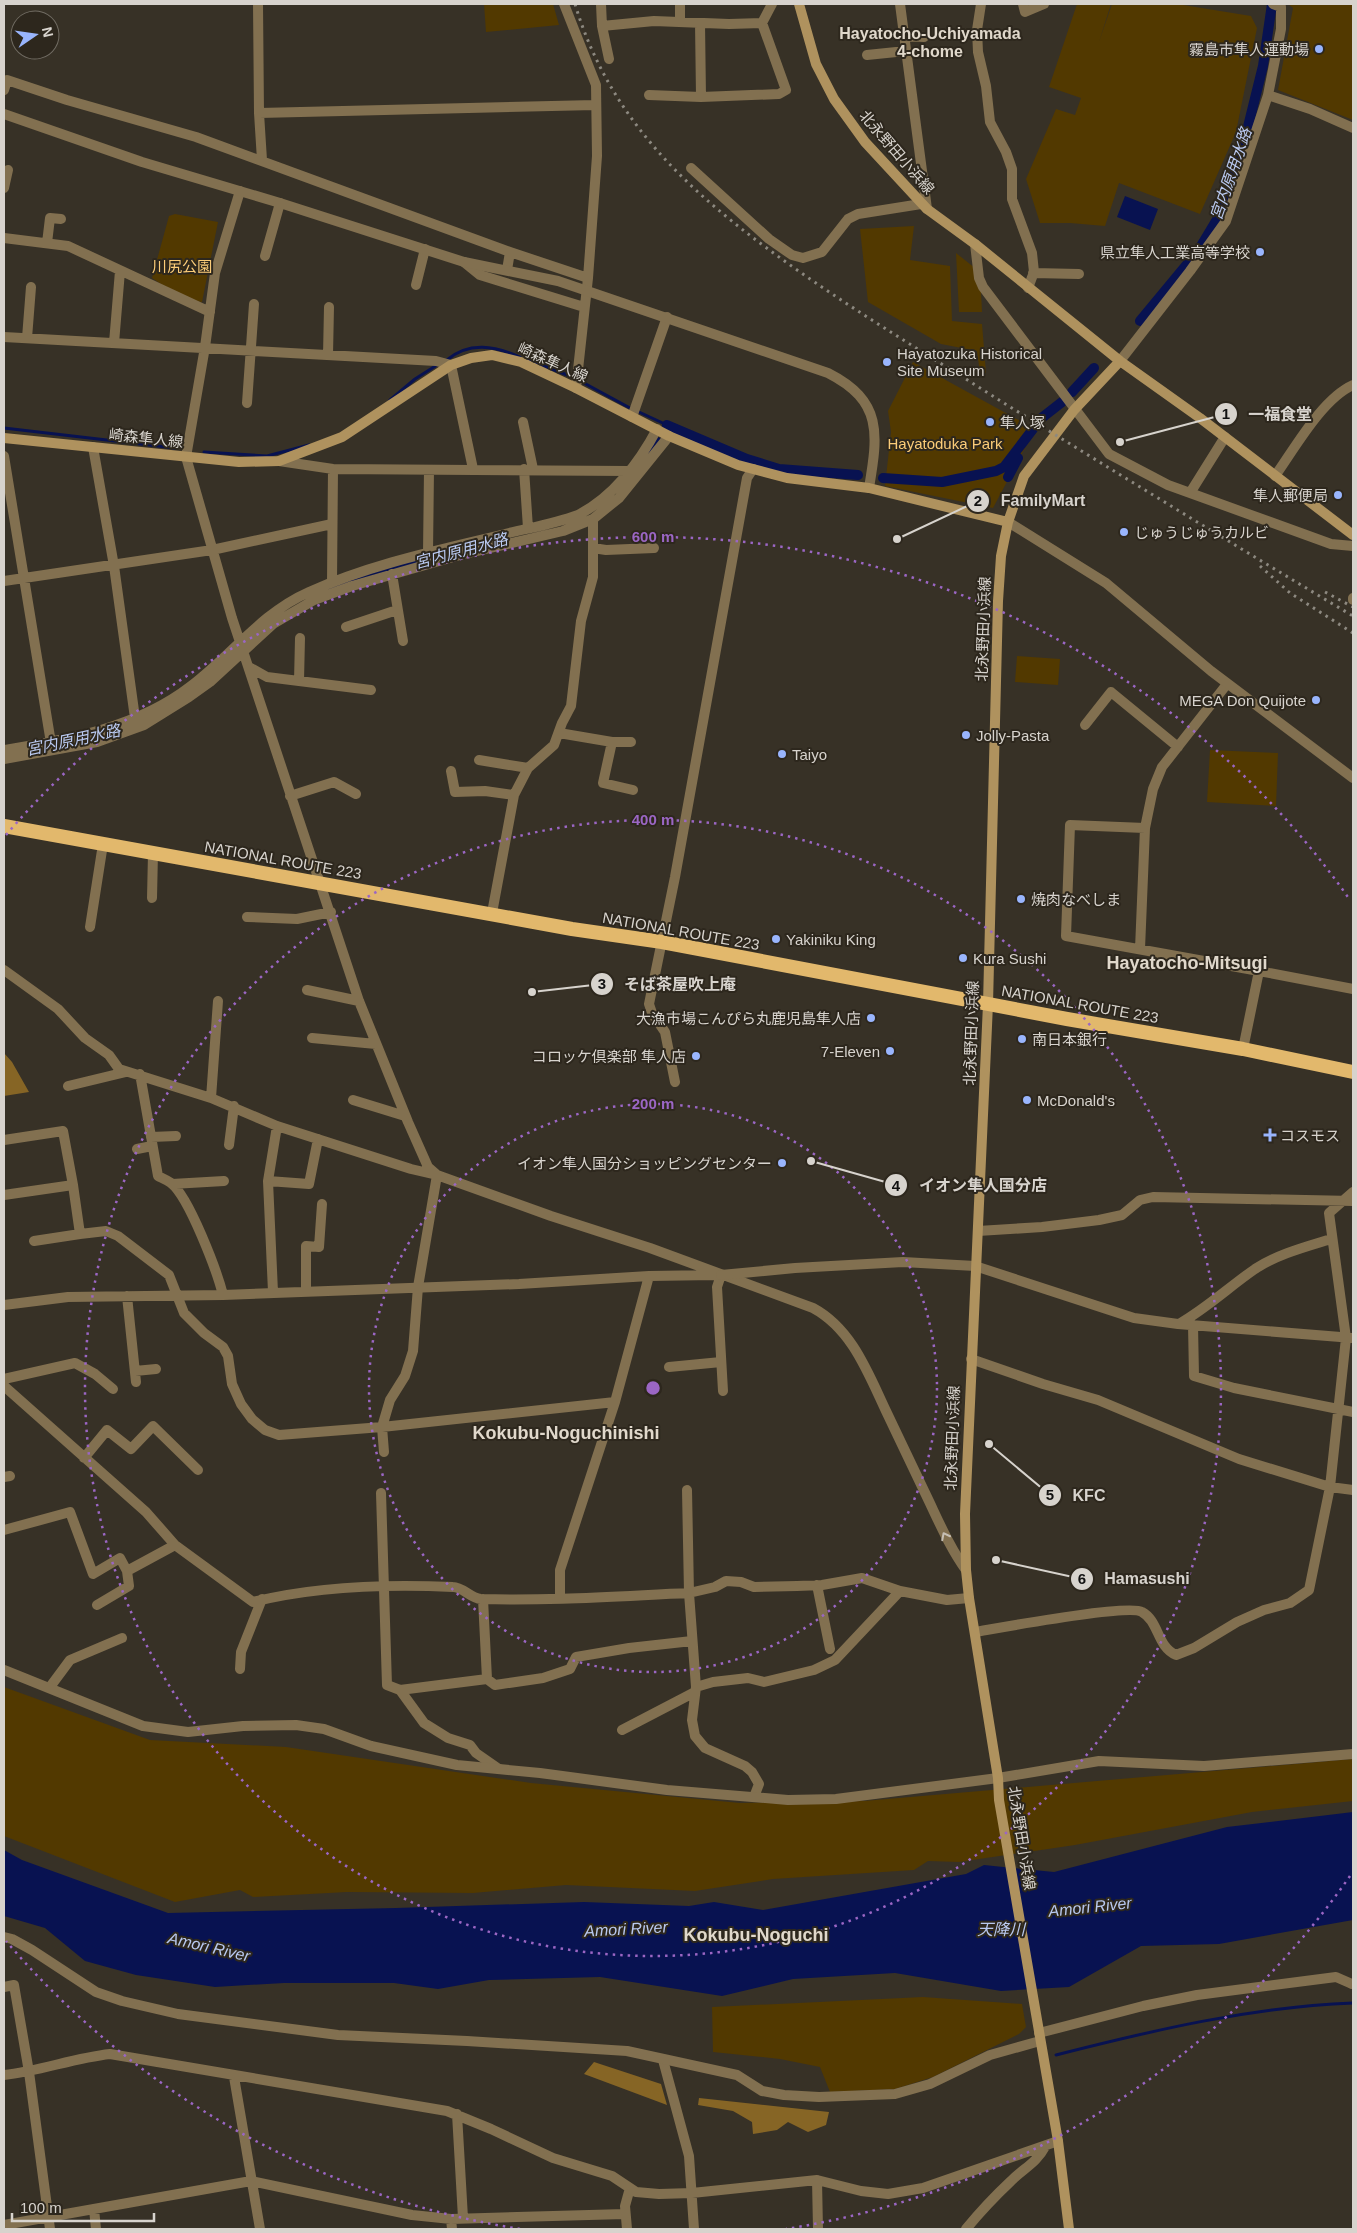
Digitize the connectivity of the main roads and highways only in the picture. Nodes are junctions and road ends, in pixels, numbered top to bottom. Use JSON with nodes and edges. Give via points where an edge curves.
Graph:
{"nodes":[{"id":1,"x":799,"y":4,"type":"edge"},
{"id":2,"x":1120,"y":361,"type":"junction"},
{"id":3,"x":4,"y":438,"type":"edge"},
{"id":4,"x":1008,"y":522,"type":"junction"},
{"id":5,"x":1353,"y":534,"type":"edge"},
{"id":6,"x":4,"y":826,"type":"edge"},
{"id":7,"x":988,"y":1004,"type":"junction"},
{"id":8,"x":1353,"y":1072,"type":"edge"},
{"id":9,"x":1070,"y":2229,"type":"edge"}],
"edges":[{"from":1,"to":2,"type":"main road","name":"北永野田小浜線","via":[[816,64],[834,99],[865,142],[924,207]]},
{"from":2,"to":4,"type":"main road","name":"北永野田小浜線","via":[[1074,410],[1024,476]]},
{"from":2,"to":5,"type":"main road"},
{"from":3,"to":4,"type":"main road","name":"崎森隼人線","via":[[239,462],[279,461],[342,437],[451,365],[492,355],[520,362],[669,436],[738,465],[787,478],[869,488]]},
{"from":4,"to":7,"type":"main road","name":"北永野田小浜線","via":[[1001,556],[998,601]]},
{"from":6,"to":7,"type":"highway","name":"NATIONAL ROUTE 223","via":[[572,929],[662,942]]},
{"from":7,"to":8,"type":"highway","name":"NATIONAL ROUTE 223"},
{"from":7,"to":9,"type":"main road","name":"北永野田小浜線","via":[[971,1359],[966,1570]]}]}
